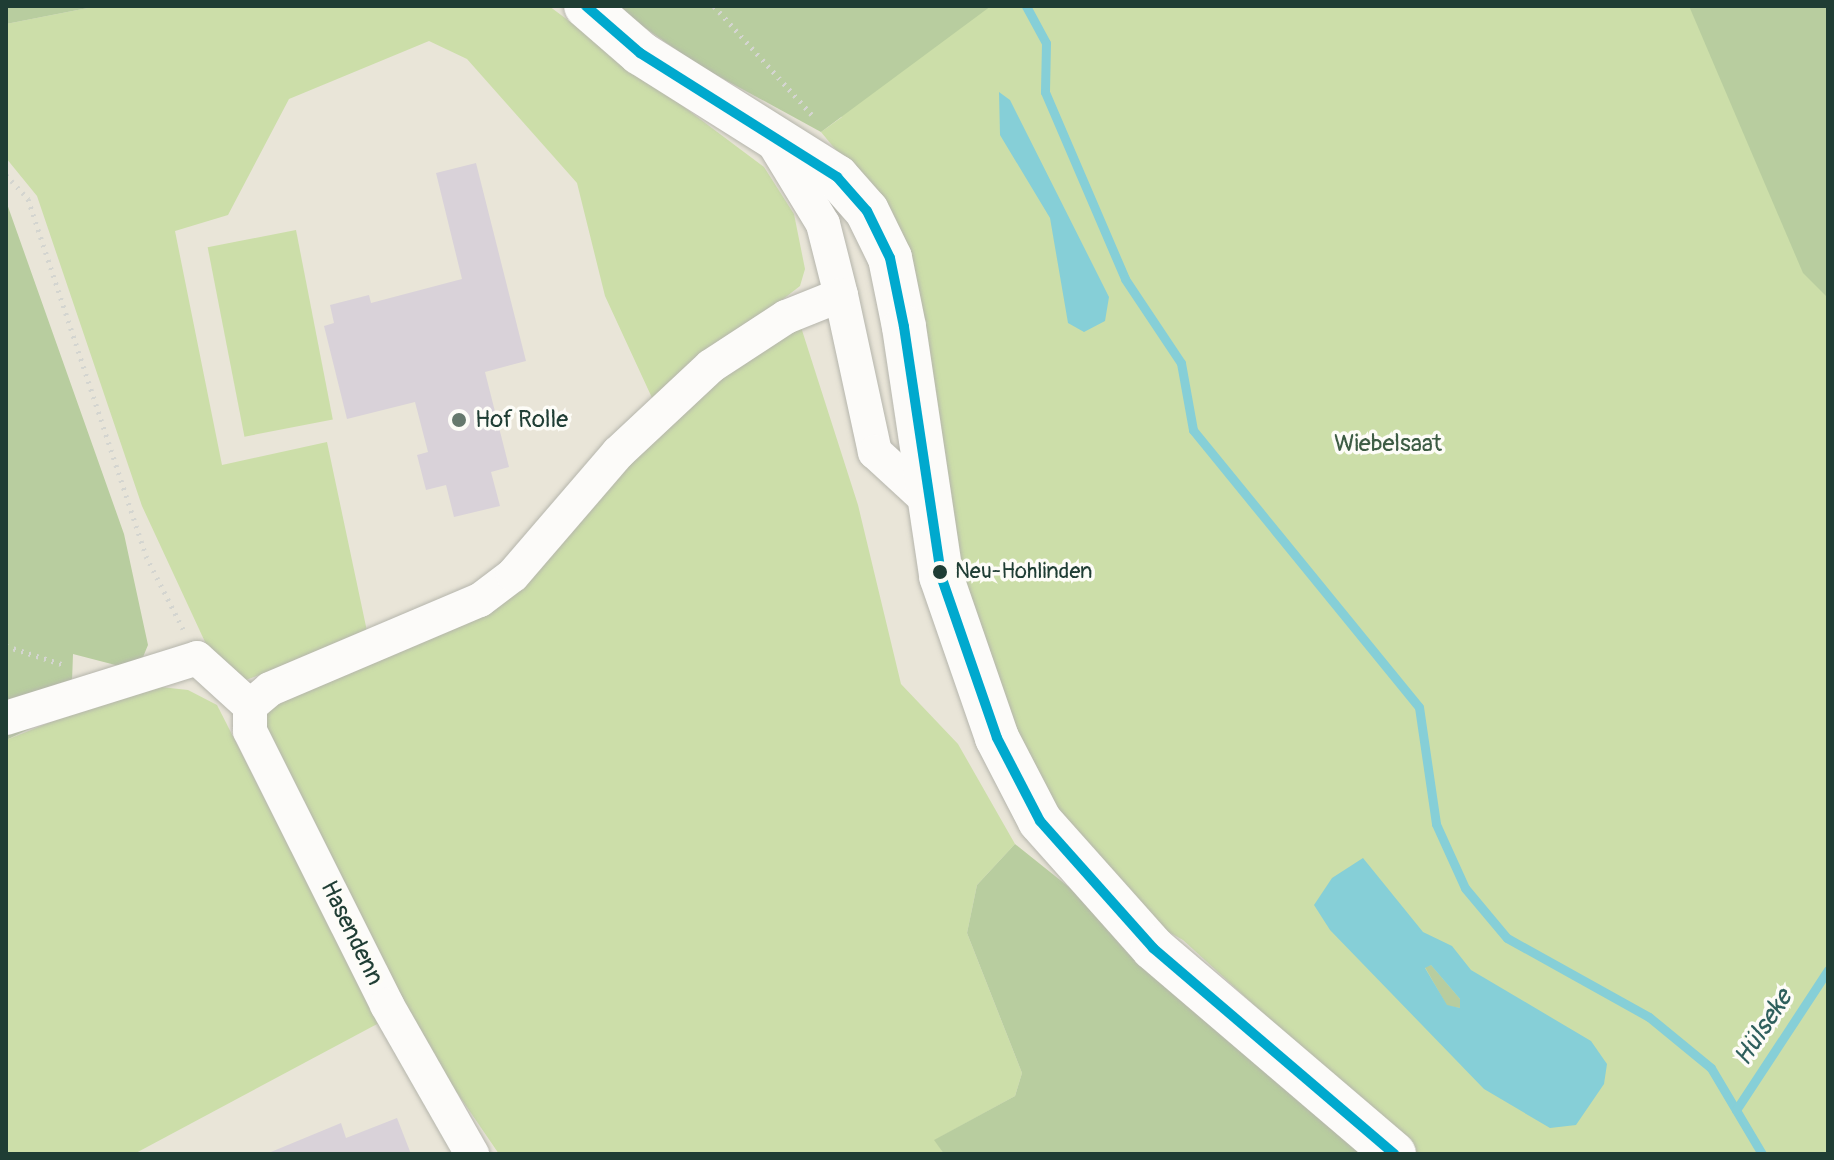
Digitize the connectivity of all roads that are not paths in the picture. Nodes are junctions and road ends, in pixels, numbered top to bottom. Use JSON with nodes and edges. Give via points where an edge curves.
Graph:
{"nodes":[{"id":1,"x":586,"y":6,"type":"edge"},
{"id":2,"x":768,"y":134,"type":"junction"},
{"id":3,"x":841,"y":295,"type":"junction"},
{"id":4,"x":926,"y":499,"type":"junction"},
{"id":5,"x":250,"y":706,"type":"junction"},
{"id":6,"x":6,"y":718,"type":"edge"},
{"id":7,"x":472,"y":1154,"type":"edge"},
{"id":8,"x":1394,"y":1154,"type":"edge"}],
"edges":[{"from":1,"to":2,"type":"main road","via":[[640,53]]},
{"from":2,"to":3,"type":"street","via":[[823,224]]},
{"from":2,"to":4,"type":"main road","via":[[808,157],[867,211],[890,258]]},
{"from":3,"to":4,"type":"street","via":[[875,452]]},
{"from":3,"to":5,"type":"street","via":[[786,317],[711,366],[618,453],[513,575],[480,600],[270,689]]},
{"from":4,"to":8,"type":"main road","via":[[963,652],[1040,821],[1153,948]]},
{"from":5,"to":6,"type":"street","via":[[197,658]]},
{"from":5,"to":7,"type":"street","name":"Hasendenn","via":[[250,731],[387,1005]]}]}
